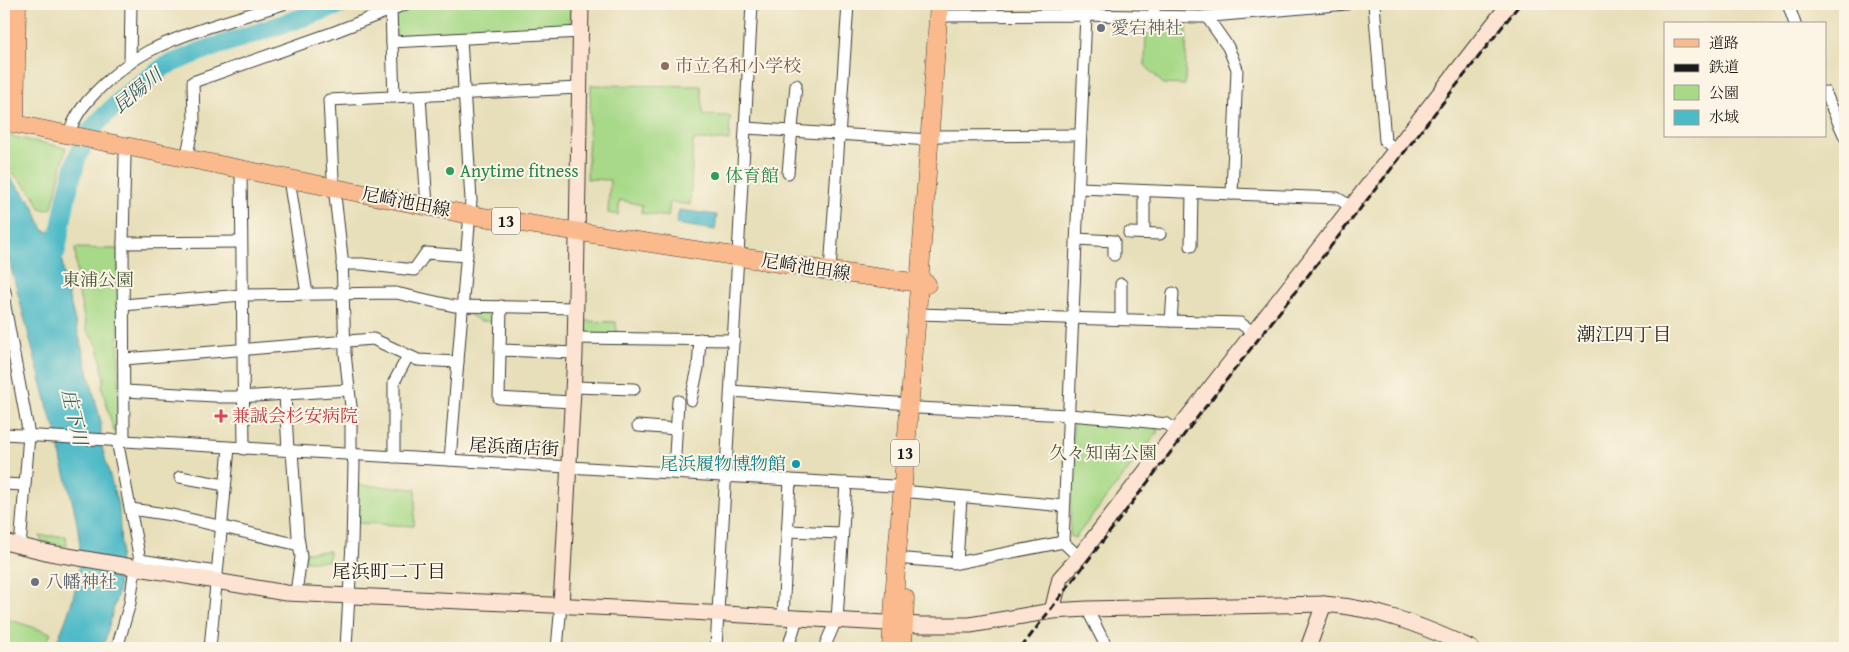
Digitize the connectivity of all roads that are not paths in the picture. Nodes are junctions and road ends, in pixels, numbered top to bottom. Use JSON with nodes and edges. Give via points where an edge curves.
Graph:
{"nodes":[{"id":1,"x":17,"y":4,"type":"edge"},
{"id":2,"x":131,"y":4,"type":"edge"},
{"id":3,"x":283,"y":4,"type":"edge"},
{"id":4,"x":406,"y":4,"type":"edge"},
{"id":5,"x":581,"y":4,"type":"edge"},
{"id":6,"x":752,"y":4,"type":"edge"},
{"id":7,"x":848,"y":4,"type":"edge"},
{"id":8,"x":1154,"y":4,"type":"edge"},
{"id":9,"x":1347,"y":4,"type":"edge"},
{"id":10,"x":1374,"y":4,"type":"edge"},
{"id":11,"x":1509,"y":4,"type":"edge"},
{"id":12,"x":1788,"y":4,"type":"edge"},
{"id":13,"x":257,"y":8,"type":"edge"},
{"id":14,"x":391,"y":10,"type":"junction"},
{"id":15,"x":942,"y":10,"type":"edge"},
{"id":16,"x":1082,"y":11,"type":"edge"},
{"id":17,"x":1154,"y":17,"type":"junction"},
{"id":18,"x":1207,"y":17,"type":"junction"},
{"id":19,"x":1794,"y":22,"type":"edge"},
{"id":20,"x":581,"y":32,"type":"junction"},
{"id":21,"x":461,"y":38,"type":"junction"},
{"id":22,"x":392,"y":42,"type":"junction"},
{"id":23,"x":130,"y":63,"type":"junction"},
{"id":24,"x":796,"y":85,"type":"dead end"},
{"id":25,"x":579,"y":88,"type":"junction"},
{"id":26,"x":464,"y":94,"type":"junction"},
{"id":27,"x":1826,"y":94,"type":"edge"},
{"id":28,"x":420,"y":96,"type":"junction"},
{"id":29,"x":394,"y":97,"type":"junction"},
{"id":30,"x":9,"y":123,"type":"edge"},
{"id":31,"x":746,"y":128,"type":"junction"},
{"id":32,"x":792,"y":131,"type":"junction"},
{"id":33,"x":839,"y":134,"type":"junction"},
{"id":34,"x":1080,"y":134,"type":"junction"},
{"id":35,"x":70,"y":136,"type":"junction"},
{"id":36,"x":1845,"y":137,"type":"edge"},
{"id":37,"x":933,"y":138,"type":"junction"},
{"id":38,"x":127,"y":147,"type":"junction"},
{"id":39,"x":1396,"y":150,"type":"junction"},
{"id":40,"x":186,"y":159,"type":"junction"},
{"id":41,"x":241,"y":170,"type":"junction"},
{"id":42,"x":788,"y":173,"type":"dead end"},
{"id":43,"x":289,"y":179,"type":"junction"},
{"id":44,"x":334,"y":188,"type":"junction"},
{"id":45,"x":1078,"y":188,"type":"junction"},
{"id":46,"x":1144,"y":191,"type":"junction"},
{"id":47,"x":1192,"y":193,"type":"junction"},
{"id":48,"x":1232,"y":194,"type":"junction"},
{"id":49,"x":427,"y":206,"type":"junction"},
{"id":50,"x":1352,"y":207,"type":"junction"},
{"id":51,"x":470,"y":215,"type":"junction"},
{"id":52,"x":577,"y":232,"type":"junction"},
{"id":53,"x":1129,"y":233,"type":"dead end"},
{"id":54,"x":1144,"y":233,"type":"junction"},
{"id":55,"x":1160,"y":234,"type":"dead end"},
{"id":56,"x":1076,"y":239,"type":"junction"},
{"id":57,"x":241,"y":242,"type":"junction"},
{"id":58,"x":123,"y":243,"type":"junction"},
{"id":59,"x":1191,"y":246,"type":"dead end"},
{"id":60,"x":1114,"y":255,"type":"dead end"},
{"id":61,"x":467,"y":256,"type":"junction"},
{"id":62,"x":739,"y":256,"type":"junction"},
{"id":63,"x":342,"y":264,"type":"junction"},
{"id":64,"x":830,"y":271,"type":"junction"},
{"id":65,"x":923,"y":284,"type":"junction"},
{"id":66,"x":1121,"y":284,"type":"dead end"},
{"id":67,"x":4,"y":288,"type":"edge"},
{"id":68,"x":1173,"y":293,"type":"dead end"},
{"id":69,"x":307,"y":294,"type":"junction"},
{"id":70,"x":343,"y":294,"type":"junction"},
{"id":71,"x":242,"y":295,"type":"junction"},
{"id":72,"x":4,"y":301,"type":"edge"},
{"id":73,"x":123,"y":305,"type":"junction"},
{"id":74,"x":463,"y":305,"type":"junction"},
{"id":75,"x":501,"y":306,"type":"junction"},
{"id":76,"x":576,"y":308,"type":"junction"},
{"id":77,"x":921,"y":314,"type":"junction"},
{"id":78,"x":1072,"y":319,"type":"junction"},
{"id":79,"x":1121,"y":319,"type":"junction"},
{"id":80,"x":1171,"y":321,"type":"junction"},
{"id":81,"x":1254,"y":332,"type":"junction"},
{"id":82,"x":575,"y":338,"type":"junction"},
{"id":83,"x":700,"y":339,"type":"junction"},
{"id":84,"x":734,"y":340,"type":"junction"},
{"id":85,"x":345,"y":342,"type":"junction"},
{"id":86,"x":243,"y":350,"type":"junction"},
{"id":87,"x":500,"y":350,"type":"junction"},
{"id":88,"x":575,"y":353,"type":"junction"},
{"id":89,"x":408,"y":356,"type":"junction"},
{"id":90,"x":124,"y":359,"type":"junction"},
{"id":91,"x":16,"y":362,"type":"junction"},
{"id":92,"x":458,"y":362,"type":"junction"},
{"id":93,"x":4,"y":364,"type":"edge"},
{"id":94,"x":634,"y":389,"type":"dead end"},
{"id":95,"x":348,"y":390,"type":"junction"},
{"id":96,"x":125,"y":391,"type":"junction"},
{"id":97,"x":731,"y":391,"type":"junction"},
{"id":98,"x":285,"y":394,"type":"junction"},
{"id":99,"x":573,"y":395,"type":"junction"},
{"id":100,"x":244,"y":397,"type":"junction"},
{"id":101,"x":691,"y":400,"type":"dead end"},
{"id":102,"x":678,"y":401,"type":"dead end"},
{"id":103,"x":914,"y":406,"type":"junction"},
{"id":104,"x":1068,"y":415,"type":"junction"},
{"id":105,"x":638,"y":426,"type":"dead end"},
{"id":106,"x":676,"y":429,"type":"junction"},
{"id":107,"x":1177,"y":431,"type":"junction"},
{"id":108,"x":4,"y":434,"type":"edge"},
{"id":109,"x":28,"y":436,"type":"junction"},
{"id":110,"x":121,"y":441,"type":"junction"},
{"id":111,"x":229,"y":448,"type":"junction"},
{"id":112,"x":244,"y":449,"type":"junction"},
{"id":113,"x":290,"y":451,"type":"junction"},
{"id":114,"x":353,"y":455,"type":"junction"},
{"id":115,"x":394,"y":457,"type":"junction"},
{"id":116,"x":450,"y":460,"type":"junction"},
{"id":117,"x":568,"y":467,"type":"junction"},
{"id":118,"x":674,"y":473,"type":"junction"},
{"id":119,"x":726,"y":476,"type":"junction"},
{"id":120,"x":180,"y":477,"type":"dead end"},
{"id":121,"x":790,"y":480,"type":"junction"},
{"id":122,"x":846,"y":483,"type":"junction"},
{"id":123,"x":4,"y":484,"type":"edge"},
{"id":124,"x":24,"y":485,"type":"junction"},
{"id":125,"x":225,"y":485,"type":"junction"},
{"id":126,"x":908,"y":490,"type":"junction"},
{"id":127,"x":961,"y":497,"type":"junction"},
{"id":128,"x":1064,"y":506,"type":"junction"},
{"id":129,"x":131,"y":509,"type":"junction"},
{"id":130,"x":220,"y":528,"type":"junction"},
{"id":131,"x":787,"y":531,"type":"junction"},
{"id":132,"x":842,"y":533,"type":"junction"},
{"id":133,"x":4,"y":542,"type":"edge"},
{"id":134,"x":1062,"y":542,"type":"junction"},
{"id":135,"x":300,"y":545,"type":"junction"},
{"id":136,"x":20,"y":547,"type":"junction"},
{"id":137,"x":1078,"y":558,"type":"junction"},
{"id":138,"x":907,"y":559,"type":"junction"},
{"id":139,"x":957,"y":563,"type":"junction"},
{"id":140,"x":132,"y":567,"type":"junction"},
{"id":141,"x":216,"y":577,"type":"junction"},
{"id":142,"x":296,"y":593,"type":"junction"},
{"id":143,"x":348,"y":595,"type":"junction"},
{"id":144,"x":1324,"y":604,"type":"junction"},
{"id":145,"x":561,"y":605,"type":"junction"},
{"id":146,"x":1087,"y":609,"type":"junction"},
{"id":147,"x":1052,"y":611,"type":"junction"},
{"id":148,"x":718,"y":613,"type":"junction"},
{"id":149,"x":789,"y":617,"type":"junction"},
{"id":150,"x":836,"y":620,"type":"junction"},
{"id":151,"x":898,"y":623,"type":"junction"},
{"id":152,"x":117,"y":648,"type":"edge"},
{"id":153,"x":210,"y":648,"type":"edge"},
{"id":154,"x":346,"y":648,"type":"edge"},
{"id":155,"x":557,"y":648,"type":"edge"},
{"id":156,"x":716,"y":648,"type":"edge"},
{"id":157,"x":788,"y":648,"type":"edge"},
{"id":158,"x":824,"y":648,"type":"edge"},
{"id":159,"x":891,"y":648,"type":"edge"},
{"id":160,"x":903,"y":648,"type":"edge"},
{"id":161,"x":1107,"y":648,"type":"edge"},
{"id":162,"x":1308,"y":648,"type":"edge"},
{"id":163,"x":1472,"y":648,"type":"edge"}],
"edges":[{"from":1,"to":30,"type":"main road","name":"尼崎池田線","number":"13"},
{"from":2,"to":23,"type":"street"},
{"from":3,"to":13,"type":"street"},
{"from":4,"to":14,"type":"street"},
{"from":5,"to":20,"type":"street"},
{"from":6,"to":31,"type":"street"},
{"from":7,"to":33,"type":"street"},
{"from":8,"to":17,"type":"street"},
{"from":9,"to":18,"type":"street"},
{"from":10,"to":39,"type":"street","via":[[1385,142]]},
{"from":11,"to":39,"type":"street"},
{"from":12,"to":19,"type":"street"},
{"from":13,"to":23,"type":"street","via":[[148,51]]},
{"from":14,"to":22,"type":"street"},
{"from":14,"to":40,"type":"street","via":[[193,82],[194,121]]},
{"from":15,"to":16,"type":"street"},
{"from":15,"to":37,"type":"main road","number":"13"},
{"from":16,"to":17,"type":"street"},
{"from":16,"to":34,"type":"street"},
{"from":17,"to":18,"type":"street"},
{"from":18,"to":48,"type":"street","via":[[1228,47],[1237,69]]},
{"from":20,"to":21,"type":"street"},
{"from":20,"to":25,"type":"street"},
{"from":21,"to":22,"type":"street"},
{"from":21,"to":26,"type":"street"},
{"from":22,"to":29,"type":"street"},
{"from":23,"to":35,"type":"street","via":[[82,108]]},
{"from":24,"to":32,"type":"street"},
{"from":25,"to":26,"type":"street"},
{"from":25,"to":52,"type":"street"},
{"from":26,"to":28,"type":"street"},
{"from":26,"to":51,"type":"street"},
{"from":27,"to":36,"type":"street"},
{"from":28,"to":29,"type":"street"},
{"from":28,"to":49,"type":"street"},
{"from":29,"to":44,"type":"street","via":[[329,100]]},
{"from":30,"to":35,"type":"main road","name":"尼崎池田線","number":"13"},
{"from":31,"to":32,"type":"street"},
{"from":31,"to":62,"type":"street"},
{"from":32,"to":33,"type":"street"},
{"from":32,"to":42,"type":"street"},
{"from":33,"to":37,"type":"street"},
{"from":33,"to":64,"type":"street"},
{"from":34,"to":37,"type":"street"},
{"from":34,"to":45,"type":"street"},
{"from":35,"to":38,"type":"main road","name":"尼崎池田線","number":"13"},
{"from":37,"to":65,"type":"main road","number":"13"},
{"from":38,"to":40,"type":"main road","name":"尼崎池田線","number":"13"},
{"from":38,"to":58,"type":"street"},
{"from":39,"to":50,"type":"street"},
{"from":40,"to":41,"type":"main road","name":"尼崎池田線","number":"13"},
{"from":41,"to":43,"type":"main road","name":"尼崎池田線","number":"13"},
{"from":41,"to":57,"type":"street"},
{"from":43,"to":44,"type":"main road","name":"尼崎池田線","number":"13"},
{"from":43,"to":69,"type":"street"},
{"from":44,"to":49,"type":"main road","name":"尼崎池田線","number":"13"},
{"from":44,"to":63,"type":"street"},
{"from":45,"to":46,"type":"street"},
{"from":45,"to":56,"type":"street"},
{"from":46,"to":47,"type":"street"},
{"from":46,"to":54,"type":"street"},
{"from":47,"to":48,"type":"street"},
{"from":47,"to":59,"type":"street"},
{"from":48,"to":50,"type":"street","via":[[1337,198]]},
{"from":49,"to":51,"type":"main road","name":"尼崎池田線","number":"13"},
{"from":50,"to":81,"type":"street"},
{"from":51,"to":52,"type":"main road","name":"尼崎池田線","number":"13"},
{"from":51,"to":61,"type":"street"},
{"from":52,"to":62,"type":"main road","name":"尼崎池田線","number":"13"},
{"from":52,"to":76,"type":"street"},
{"from":53,"to":54,"type":"street"},
{"from":54,"to":55,"type":"street"},
{"from":56,"to":60,"type":"street","via":[[1114,241]]},
{"from":56,"to":78,"type":"street"},
{"from":57,"to":58,"type":"street"},
{"from":57,"to":71,"type":"street"},
{"from":58,"to":73,"type":"street"},
{"from":61,"to":63,"type":"street","via":[[426,252],[414,270]]},
{"from":61,"to":74,"type":"street"},
{"from":62,"to":64,"type":"main road","name":"尼崎池田線","number":"13"},
{"from":62,"to":84,"type":"street"},
{"from":63,"to":70,"type":"street"},
{"from":64,"to":65,"type":"main road","name":"尼崎池田線","number":"13"},
{"from":65,"to":77,"type":"main road","number":"13"},
{"from":66,"to":79,"type":"street"},
{"from":67,"to":72,"type":"street"},
{"from":68,"to":80,"type":"street"},
{"from":69,"to":70,"type":"street"},
{"from":69,"to":71,"type":"street"},
{"from":70,"to":74,"type":"street","via":[[396,293],[454,306]]},
{"from":70,"to":85,"type":"street"},
{"from":71,"to":73,"type":"street"},
{"from":71,"to":86,"type":"street"},
{"from":72,"to":91,"type":"street"},
{"from":73,"to":90,"type":"street"},
{"from":74,"to":75,"type":"street"},
{"from":74,"to":92,"type":"street"},
{"from":75,"to":76,"type":"street"},
{"from":75,"to":87,"type":"street"},
{"from":76,"to":82,"type":"street"},
{"from":77,"to":78,"type":"street"},
{"from":77,"to":103,"type":"main road","number":"13"},
{"from":78,"to":79,"type":"street"},
{"from":78,"to":104,"type":"street"},
{"from":79,"to":80,"type":"street"},
{"from":80,"to":81,"type":"street","via":[[1240,323]]},
{"from":81,"to":107,"type":"street"},
{"from":82,"to":83,"type":"street"},
{"from":82,"to":88,"type":"street"},
{"from":83,"to":84,"type":"street"},
{"from":83,"to":101,"type":"street"},
{"from":84,"to":97,"type":"street"},
{"from":85,"to":86,"type":"street"},
{"from":85,"to":89,"type":"street","via":[[374,339]]},
{"from":85,"to":95,"type":"street"},
{"from":86,"to":90,"type":"street"},
{"from":86,"to":100,"type":"street"},
{"from":87,"to":88,"type":"street"},
{"from":87,"to":99,"type":"street","via":[[499,398]]},
{"from":88,"to":99,"type":"street"},
{"from":89,"to":92,"type":"street","via":[[418,360]]},
{"from":89,"to":115,"type":"street","via":[[394,382]]},
{"from":90,"to":96,"type":"street"},
{"from":91,"to":93,"type":"street"},
{"from":91,"to":109,"type":"street"},
{"from":92,"to":116,"type":"street"},
{"from":94,"to":99,"type":"street"},
{"from":95,"to":98,"type":"street"},
{"from":95,"to":114,"type":"street","via":[[352,408]]},
{"from":96,"to":100,"type":"street"},
{"from":96,"to":110,"type":"street"},
{"from":97,"to":103,"type":"street"},
{"from":97,"to":119,"type":"street"},
{"from":98,"to":100,"type":"street"},
{"from":98,"to":113,"type":"street"},
{"from":99,"to":117,"type":"street"},
{"from":100,"to":112,"type":"street"},
{"from":102,"to":106,"type":"street"},
{"from":103,"to":104,"type":"street"},
{"from":103,"to":126,"type":"main road","number":"13"},
{"from":104,"to":107,"type":"street","via":[[1167,424]]},
{"from":104,"to":128,"type":"street"},
{"from":105,"to":106,"type":"street"},
{"from":106,"to":118,"type":"street"},
{"from":107,"to":137,"type":"street"},
{"from":108,"to":109,"type":"street","name":"尾浜商店街"},
{"from":109,"to":110,"type":"street","name":"尾浜商店街"},
{"from":109,"to":124,"type":"street"},
{"from":110,"to":111,"type":"street","name":"尾浜商店街"},
{"from":110,"to":129,"type":"street"},
{"from":111,"to":112,"type":"street","name":"尾浜商店街"},
{"from":111,"to":125,"type":"street"},
{"from":112,"to":113,"type":"street","name":"尾浜商店街"},
{"from":113,"to":114,"type":"street","name":"尾浜商店街"},
{"from":113,"to":135,"type":"street"},
{"from":114,"to":115,"type":"street","name":"尾浜商店街"},
{"from":114,"to":143,"type":"street"},
{"from":115,"to":116,"type":"street","name":"尾浜商店街"},
{"from":116,"to":117,"type":"street","name":"尾浜商店街"},
{"from":117,"to":118,"type":"street","name":"尾浜商店街"},
{"from":117,"to":145,"type":"street"},
{"from":118,"to":119,"type":"street","name":"尾浜商店街"},
{"from":119,"to":121,"type":"street","name":"尾浜商店街"},
{"from":119,"to":148,"type":"street"},
{"from":120,"to":125,"type":"street"},
{"from":121,"to":122,"type":"street","name":"尾浜商店街"},
{"from":121,"to":131,"type":"street"},
{"from":122,"to":126,"type":"street","name":"尾浜商店街"},
{"from":122,"to":132,"type":"street"},
{"from":123,"to":124,"type":"street"},
{"from":124,"to":136,"type":"street"},
{"from":125,"to":130,"type":"street"},
{"from":126,"to":127,"type":"street","name":"尾浜商店街"},
{"from":126,"to":138,"type":"main road","number":"13"},
{"from":126,"to":151,"type":"main road","number":"13"},
{"from":127,"to":128,"type":"street","name":"尾浜商店街"},
{"from":127,"to":139,"type":"street"},
{"from":128,"to":134,"type":"street"},
{"from":129,"to":130,"type":"street"},
{"from":129,"to":141,"type":"street","via":[[140,560]]},
{"from":130,"to":135,"type":"street"},
{"from":130,"to":141,"type":"street"},
{"from":131,"to":132,"type":"street"},
{"from":131,"to":149,"type":"street"},
{"from":132,"to":150,"type":"street"},
{"from":133,"to":136,"type":"street"},
{"from":134,"to":137,"type":"street"},
{"from":134,"to":139,"type":"street"},
{"from":135,"to":142,"type":"street","via":[[301,564]]},
{"from":136,"to":140,"type":"street"},
{"from":137,"to":147,"type":"street","via":[[1060,578]]},
{"from":138,"to":139,"type":"street"},
{"from":138,"to":151,"type":"main road","number":"13"},
{"from":140,"to":141,"type":"street"},
{"from":140,"to":152,"type":"street","via":[[130,603]]},
{"from":141,"to":142,"type":"street"},
{"from":141,"to":153,"type":"street"},
{"from":142,"to":143,"type":"street"},
{"from":143,"to":145,"type":"street"},
{"from":143,"to":154,"type":"street"},
{"from":144,"to":146,"type":"street"},
{"from":144,"to":162,"type":"street"},
{"from":144,"to":163,"type":"street","via":[[1387,614]]},
{"from":145,"to":148,"type":"street"},
{"from":145,"to":155,"type":"street"},
{"from":146,"to":147,"type":"street"},
{"from":146,"to":161,"type":"street"},
{"from":147,"to":151,"type":"street","via":[[970,625]]},
{"from":148,"to":149,"type":"street"},
{"from":148,"to":156,"type":"street"},
{"from":149,"to":150,"type":"street"},
{"from":149,"to":157,"type":"street","via":[[795,625]]},
{"from":150,"to":151,"type":"street"},
{"from":150,"to":158,"type":"street"},
{"from":151,"to":159,"type":"main road","number":"13"},
{"from":151,"to":160,"type":"main road","number":"13"}]}
